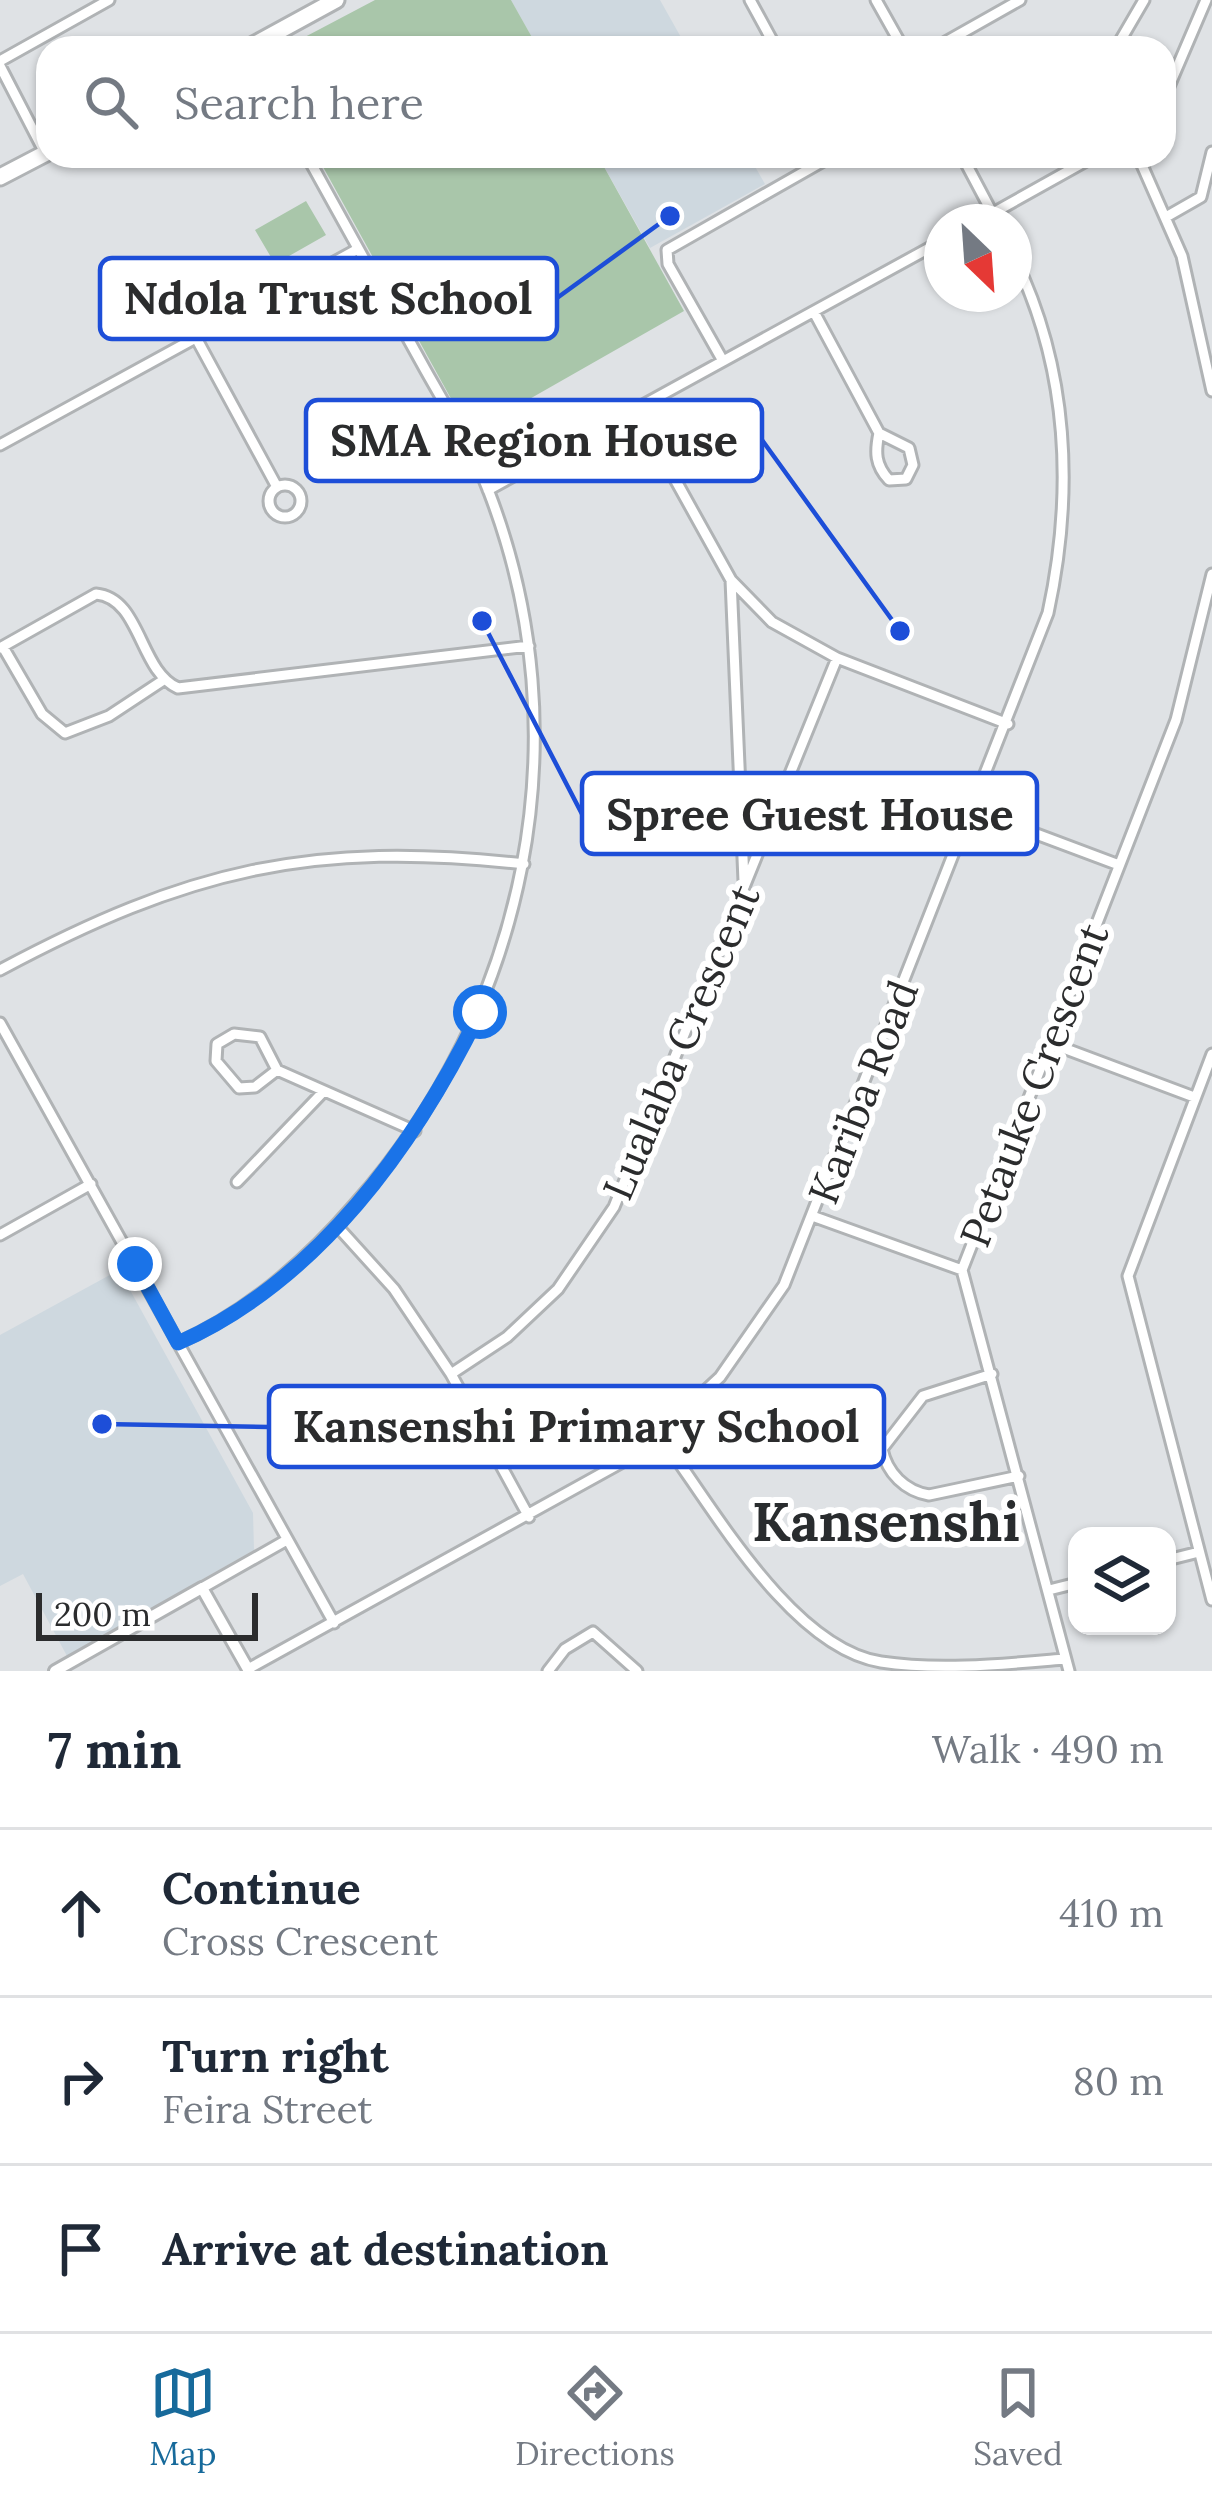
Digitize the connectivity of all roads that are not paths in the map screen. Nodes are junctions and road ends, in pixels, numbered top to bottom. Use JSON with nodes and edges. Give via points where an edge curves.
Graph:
{"nodes":[{"id":1,"x":109,"y":0,"type":"edge"},
{"id":2,"x":336,"y":0,"type":"edge"},
{"id":3,"x":750,"y":0,"type":"edge"},
{"id":4,"x":876,"y":0,"type":"edge"},
{"id":5,"x":1020,"y":0,"type":"edge"},
{"id":6,"x":1144,"y":0,"type":"edge"},
{"id":7,"x":1206,"y":0,"type":"edge"},
{"id":8,"x":961,"y":33,"type":"junction"},
{"id":9,"x":48,"y":36,"type":"edge"},
{"id":10,"x":271,"y":36,"type":"edge"},
{"id":11,"x":770,"y":36,"type":"edge"},
{"id":12,"x":896,"y":36,"type":"edge"},
{"id":13,"x":956,"y":36,"type":"edge"},
{"id":14,"x":962,"y":36,"type":"edge"},
{"id":15,"x":1123,"y":36,"type":"edge"},
{"id":16,"x":36,"y":43,"type":"edge"},
{"id":17,"x":0,"y":64,"type":"edge"},
{"id":18,"x":1176,"y":70,"type":"edge"},
{"id":19,"x":36,"y":132,"type":"edge"},
{"id":20,"x":1212,"y":152,"type":"edge"},
{"id":21,"x":36,"y":159,"type":"edge"},
{"id":22,"x":314,"y":168,"type":"edge"},
{"id":23,"x":811,"y":168,"type":"edge"},
{"id":24,"x":968,"y":168,"type":"edge"},
{"id":25,"x":1076,"y":168,"type":"edge"},
{"id":26,"x":1144,"y":168,"type":"edge"},
{"id":27,"x":0,"y":178,"type":"edge"},
{"id":28,"x":988,"y":204,"type":"edge"},
{"id":29,"x":1018,"y":204,"type":"edge"},
{"id":30,"x":1166,"y":217,"type":"junction"},
{"id":31,"x":358,"y":249,"type":"junction"},
{"id":32,"x":924,"y":252,"type":"edge"},
{"id":33,"x":1032,"y":299,"type":"edge"},
{"id":34,"x":814,"y":312,"type":"junction"},
{"id":35,"x":195,"y":336,"type":"junction"},
{"id":36,"x":723,"y":361,"type":"junction"},
{"id":37,"x":1212,"y":391,"type":"edge"},
{"id":38,"x":636,"y":410,"type":"junction"},
{"id":39,"x":879,"y":434,"type":"junction"},
{"id":40,"x":0,"y":445,"type":"edge"},
{"id":41,"x":277,"y":487,"type":"dead end"},
{"id":42,"x":488,"y":490,"type":"junction"},
{"id":43,"x":1212,"y":574,"type":"edge"},
{"id":44,"x":731,"y":580,"type":"junction"},
{"id":45,"x":529,"y":646,"type":"junction"},
{"id":46,"x":1,"y":647,"type":"edge"},
{"id":47,"x":837,"y":658,"type":"junction"},
{"id":48,"x":162,"y":681,"type":"junction"},
{"id":49,"x":1008,"y":724,"type":"junction"},
{"id":50,"x":975,"y":811,"type":"junction"},
{"id":51,"x":746,"y":841,"type":"junction"},
{"id":52,"x":763,"y":845,"type":"junction"},
{"id":53,"x":524,"y":864,"type":"junction"},
{"id":54,"x":1119,"y":866,"type":"junction"},
{"id":55,"x":744,"y":892,"type":"junction"},
{"id":56,"x":0,"y":970,"type":"edge"},
{"id":57,"x":0,"y":1023,"type":"edge"},
{"id":58,"x":4,"y":1038,"type":"edge"},
{"id":59,"x":1050,"y":1043,"type":"junction"},
{"id":60,"x":1212,"y":1054,"type":"edge"},
{"id":61,"x":277,"y":1070,"type":"junction"},
{"id":62,"x":323,"y":1092,"type":"junction"},
{"id":63,"x":1194,"y":1097,"type":"junction"},
{"id":64,"x":415,"y":1131,"type":"junction"},
{"id":65,"x":237,"y":1182,"type":"dead end"},
{"id":66,"x":91,"y":1184,"type":"junction"},
{"id":67,"x":815,"y":1217,"type":"junction"},
{"id":68,"x":337,"y":1226,"type":"junction"},
{"id":69,"x":0,"y":1235,"type":"edge"},
{"id":70,"x":962,"y":1270,"type":"junction"},
{"id":71,"x":178,"y":1343,"type":"junction"},
{"id":72,"x":451,"y":1374,"type":"junction"},
{"id":73,"x":992,"y":1374,"type":"junction"},
{"id":74,"x":661,"y":1437,"type":"junction"},
{"id":75,"x":1018,"y":1476,"type":"junction"},
{"id":76,"x":529,"y":1517,"type":"junction"},
{"id":77,"x":285,"y":1541,"type":"junction"},
{"id":78,"x":1199,"y":1552,"type":"junction"},
{"id":79,"x":1176,"y":1558,"type":"edge"},
{"id":80,"x":1068,"y":1585,"type":"edge"},
{"id":81,"x":202,"y":1588,"type":"junction"},
{"id":82,"x":1049,"y":1590,"type":"junction"},
{"id":83,"x":1212,"y":1600,"type":"edge"},
{"id":84,"x":334,"y":1623,"type":"junction"},
{"id":85,"x":1065,"y":1659,"type":"junction"},
{"id":86,"x":248,"y":1670,"type":"edge"},
{"id":87,"x":55,"y":1671,"type":"edge"},
{"id":88,"x":548,"y":1671,"type":"edge"},
{"id":89,"x":637,"y":1671,"type":"edge"},
{"id":90,"x":1069,"y":1671,"type":"edge"}],
"edges":[{"from":1,"to":9,"type":"street"},
{"from":2,"to":10,"type":"highway"},
{"from":3,"to":11,"type":"street"},
{"from":4,"to":12,"type":"street"},
{"from":5,"to":8,"type":"street"},
{"from":6,"to":15,"type":"street"},
{"from":7,"to":18,"type":"street"},
{"from":8,"to":13,"type":"street"},
{"from":8,"to":14,"type":"street"},
{"from":16,"to":17,"type":"street"},
{"from":17,"to":19,"type":"street"},
{"from":20,"to":30,"type":"street","via":[[1201,197]]},
{"from":21,"to":27,"type":"highway"},
{"from":22,"to":31,"type":"street"},
{"from":23,"to":36,"type":"street","via":[[667,250]]},
{"from":24,"to":28,"type":"street"},
{"from":25,"to":29,"type":"street"},
{"from":26,"to":30,"type":"street"},
{"from":30,"to":37,"type":"street","via":[[1185,265]]},
{"from":31,"to":35,"type":"street"},
{"from":31,"to":42,"type":"street"},
{"from":32,"to":34,"type":"street"},
{"from":33,"to":49,"type":"street","name":"Kariba Road","via":[[1057,387],[1065,505],[1048,613]]},
{"from":34,"to":36,"type":"street"},
{"from":34,"to":39,"type":"street"},
{"from":35,"to":40,"type":"street"},
{"from":35,"to":41,"type":"street"},
{"from":36,"to":38,"type":"street"},
{"from":38,"to":42,"type":"street"},
{"from":38,"to":44,"type":"street"},
{"from":39,"to":39,"type":"street","via":[[908,448],[914,465],[906,479],[883,473]]},
{"from":42,"to":45,"type":"street"},
{"from":43,"to":54,"type":"street","name":"Petauke Crescent","via":[[1176,720]]},
{"from":44,"to":47,"type":"street","via":[[782,630]]},
{"from":44,"to":51,"type":"street"},
{"from":45,"to":48,"type":"street","via":[[197,688]]},
{"from":45,"to":53,"type":"street","via":[[535,770]]},
{"from":46,"to":48,"type":"street","via":[[42,714],[64,733],[109,716]]},
{"from":46,"to":48,"type":"street","via":[[83,599],[107,595]]},
{"from":47,"to":49,"type":"street"},
{"from":47,"to":52,"type":"street","name":"Lualaba Crescent"},
{"from":49,"to":50,"type":"street","name":"Kariba Road"},
{"from":50,"to":54,"type":"street"},
{"from":50,"to":67,"type":"street","name":"Kariba Road"},
{"from":51,"to":52,"type":"street"},
{"from":51,"to":55,"type":"street"},
{"from":52,"to":55,"type":"street","name":"Lualaba Crescent"},
{"from":53,"to":56,"type":"street","via":[[376,854],[223,873],[91,921]]},
{"from":53,"to":64,"type":"street","via":[[480,1012]]},
{"from":54,"to":59,"type":"street","name":"Petauke Crescent"},
{"from":55,"to":72,"type":"street","name":"Lualaba Crescent","via":[[630,1177],[599,1234],[532,1315]]},
{"from":57,"to":58,"type":"street"},
{"from":58,"to":66,"type":"street"},
{"from":59,"to":63,"type":"street"},
{"from":59,"to":70,"type":"street","name":"Petauke Crescent"},
{"from":60,"to":63,"type":"street"},
{"from":61,"to":61,"type":"street","via":[[260,1037],[234,1034],[217,1044],[217,1061],[239,1088]]},
{"from":61,"to":62,"type":"street"},
{"from":62,"to":64,"type":"street"},
{"from":62,"to":65,"type":"street"},
{"from":63,"to":78,"type":"street","via":[[1128,1276]]},
{"from":64,"to":68,"type":"street"},
{"from":66,"to":69,"type":"street"},
{"from":66,"to":71,"type":"street"},
{"from":67,"to":70,"type":"street"},
{"from":67,"to":74,"type":"street","name":"Kariba Road","via":[[766,1317]]},
{"from":68,"to":71,"type":"street","via":[[252,1300]]},
{"from":68,"to":72,"type":"street","via":[[394,1289]]},
{"from":70,"to":73,"type":"street","name":"Petauke Crescent"},
{"from":71,"to":77,"type":"street"},
{"from":72,"to":76,"type":"street"},
{"from":73,"to":75,"type":"street","name":"Petauke Crescent"},
{"from":73,"to":75,"type":"street","via":[[912,1404],[882,1449],[885,1464],[929,1495]]},
{"from":74,"to":76,"type":"street","name":"Kariba Road"},
{"from":74,"to":85,"type":"street","via":[[805,1624],[842,1650],[880,1662]]},
{"from":75,"to":82,"type":"street","name":"Petauke Crescent"},
{"from":76,"to":84,"type":"street","name":"Kariba Road"},
{"from":77,"to":81,"type":"street"},
{"from":77,"to":84,"type":"street"},
{"from":78,"to":79,"type":"street"},
{"from":78,"to":83,"type":"street"},
{"from":80,"to":82,"type":"street"},
{"from":81,"to":86,"type":"street"},
{"from":81,"to":87,"type":"street"},
{"from":82,"to":85,"type":"street","name":"Petauke Crescent"},
{"from":84,"to":86,"type":"street","name":"Kariba Road"},
{"from":85,"to":90,"type":"street","name":"Petauke Crescent"},
{"from":88,"to":89,"type":"street","via":[[565,1648],[593,1632]]}]}
